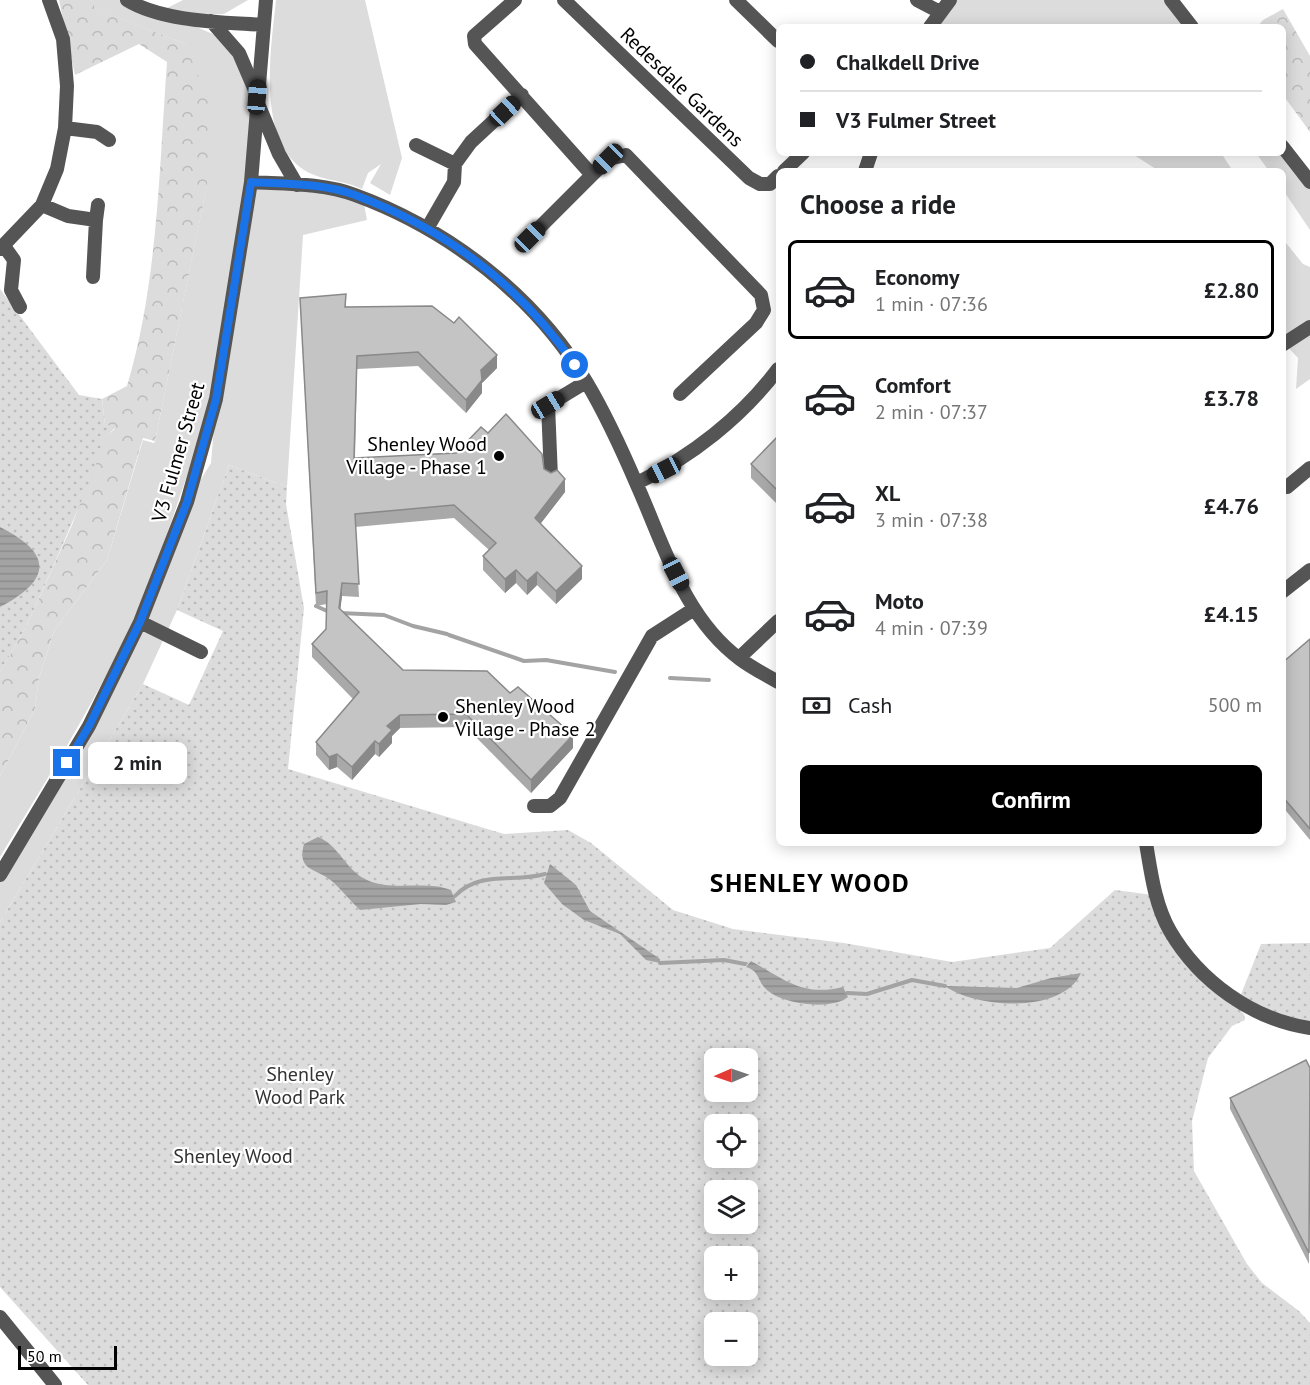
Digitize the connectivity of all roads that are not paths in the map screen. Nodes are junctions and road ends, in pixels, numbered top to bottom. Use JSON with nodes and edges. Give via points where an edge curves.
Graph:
{"nodes":[{"id":1,"x":49,"y":0,"type":"edge"},
{"id":2,"x":128,"y":0,"type":"edge"},
{"id":3,"x":266,"y":0,"type":"edge"},
{"id":4,"x":514,"y":0,"type":"edge"},
{"id":5,"x":564,"y":0,"type":"edge"},
{"id":6,"x":736,"y":0,"type":"edge"},
{"id":7,"x":918,"y":0,"type":"edge"},
{"id":8,"x":950,"y":0,"type":"edge"},
{"id":9,"x":1171,"y":0,"type":"edge"},
{"id":10,"x":940,"y":12,"type":"junction"},
{"id":11,"x":211,"y":21,"type":"junction"},
{"id":12,"x":932,"y":24,"type":"edge"},
{"id":13,"x":1190,"y":24,"type":"edge"},
{"id":14,"x":264,"y":25,"type":"junction"},
{"id":15,"x":776,"y":39,"type":"edge"},
{"id":16,"x":522,"y":95,"type":"junction"},
{"id":17,"x":257,"y":99,"type":"junction"},
{"id":18,"x":65,"y":128,"type":"junction"},
{"id":19,"x":109,"y":140,"type":"dead end"},
{"id":20,"x":416,"y":146,"type":"dead end"},
{"id":21,"x":1286,"y":151,"type":"edge"},
{"id":22,"x":800,"y":156,"type":"edge"},
{"id":23,"x":455,"y":164,"type":"junction"},
{"id":24,"x":787,"y":168,"type":"edge"},
{"id":25,"x":592,"y":175,"type":"junction"},
{"id":26,"x":776,"y":178,"type":"edge"},
{"id":27,"x":251,"y":182,"type":"junction"},
{"id":28,"x":1310,"y":182,"type":"edge"},
{"id":29,"x":297,"y":184,"type":"junction"},
{"id":30,"x":42,"y":205,"type":"junction"},
{"id":31,"x":98,"y":205,"type":"dead end"},
{"id":32,"x":96,"y":220,"type":"junction"},
{"id":33,"x":428,"y":227,"type":"junction"},
{"id":34,"x":530,"y":237,"type":"dead end"},
{"id":35,"x":2,"y":248,"type":"edge"},
{"id":36,"x":93,"y":277,"type":"dead end"},
{"id":37,"x":20,"y":307,"type":"dead end"},
{"id":38,"x":1310,"y":327,"type":"edge"},
{"id":39,"x":1286,"y":342,"type":"edge"},
{"id":40,"x":776,"y":372,"type":"edge"},
{"id":41,"x":586,"y":382,"type":"junction"},
{"id":42,"x":680,"y":394,"type":"dead end"},
{"id":43,"x":1310,"y":468,"type":"edge"},
{"id":44,"x":551,"y":477,"type":"edge"},
{"id":45,"x":637,"y":483,"type":"junction"},
{"id":46,"x":1286,"y":485,"type":"edge"},
{"id":47,"x":1310,"y":570,"type":"edge"},
{"id":48,"x":1286,"y":589,"type":"edge"},
{"id":49,"x":694,"y":609,"type":"junction"},
{"id":50,"x":140,"y":622,"type":"junction"},
{"id":51,"x":776,"y":623,"type":"edge"},
{"id":52,"x":201,"y":652,"type":"dead end"},
{"id":53,"x":739,"y":658,"type":"junction"},
{"id":54,"x":776,"y":681,"type":"edge"},
{"id":55,"x":534,"y":806,"type":"dead end"},
{"id":56,"x":1147,"y":846,"type":"edge"},
{"id":57,"x":0,"y":875,"type":"edge"},
{"id":58,"x":1310,"y":1028,"type":"edge"},
{"id":59,"x":0,"y":1317,"type":"edge"},
{"id":60,"x":55,"y":1385,"type":"edge"}],
"edges":[{"from":1,"to":18,"type":"street","via":[[63,39],[68,86]]},
{"from":2,"to":11,"type":"street","via":[[164,13]]},
{"from":3,"to":14,"type":"street","name":"V3 Fulmer Street"},
{"from":4,"to":16,"type":"street","via":[[473,40]]},
{"from":5,"to":26,"type":"street","name":"Redesdale Gardens","via":[[749,178],[770,184]]},
{"from":6,"to":15,"type":"street"},
{"from":7,"to":10,"type":"street"},
{"from":8,"to":10,"type":"street"},
{"from":9,"to":13,"type":"street"},
{"from":10,"to":12,"type":"street"},
{"from":11,"to":14,"type":"street"},
{"from":11,"to":17,"type":"street","via":[[239,52]]},
{"from":14,"to":17,"type":"street","name":"V3 Fulmer Street"},
{"from":16,"to":23,"type":"street","via":[[471,142]]},
{"from":16,"to":25,"type":"street"},
{"from":17,"to":27,"type":"street","name":"V3 Fulmer Street"},
{"from":17,"to":29,"type":"street","via":[[279,154]]},
{"from":18,"to":19,"type":"street","via":[[98,126]]},
{"from":18,"to":30,"type":"street","via":[[57,170]]},
{"from":20,"to":23,"type":"street"},
{"from":21,"to":28,"type":"street"},
{"from":22,"to":24,"type":"street"},
{"from":23,"to":33,"type":"street","via":[[454,182]]},
{"from":25,"to":34,"type":"street"},
{"from":25,"to":42,"type":"street","via":[[608,159],[626,156],[761,295],[764,310],[756,323]]},
{"from":27,"to":29,"type":"street"},
{"from":27,"to":50,"type":"street","name":"V3 Fulmer Street","via":[[216,399],[187,502]]},
{"from":29,"to":33,"type":"street","via":[[354,195]]},
{"from":30,"to":32,"type":"street","via":[[68,216]]},
{"from":30,"to":35,"type":"street"},
{"from":31,"to":32,"type":"street"},
{"from":32,"to":36,"type":"street"},
{"from":33,"to":41,"type":"street","via":[[508,288],[563,349]]},
{"from":35,"to":37,"type":"street","via":[[14,260],[11,290]]},
{"from":38,"to":39,"type":"street"},
{"from":40,"to":45,"type":"street","via":[[714,434],[664,470]]},
{"from":41,"to":44,"type":"street","via":[[548,405]]},
{"from":41,"to":45,"type":"street"},
{"from":43,"to":46,"type":"street"},
{"from":45,"to":49,"type":"street","via":[[667,557]]},
{"from":47,"to":48,"type":"street"},
{"from":49,"to":53,"type":"street"},
{"from":49,"to":55,"type":"street","via":[[652,636],[560,798],[550,806]]},
{"from":50,"to":52,"type":"street"},
{"from":50,"to":57,"type":"street","name":"V3 Fulmer Street","via":[[89,726]]},
{"from":51,"to":53,"type":"street"},
{"from":53,"to":54,"type":"street"},
{"from":56,"to":58,"type":"street","via":[[1154,889],[1170,931],[1199,969],[1252,1011]]},
{"from":59,"to":60,"type":"street"}]}
